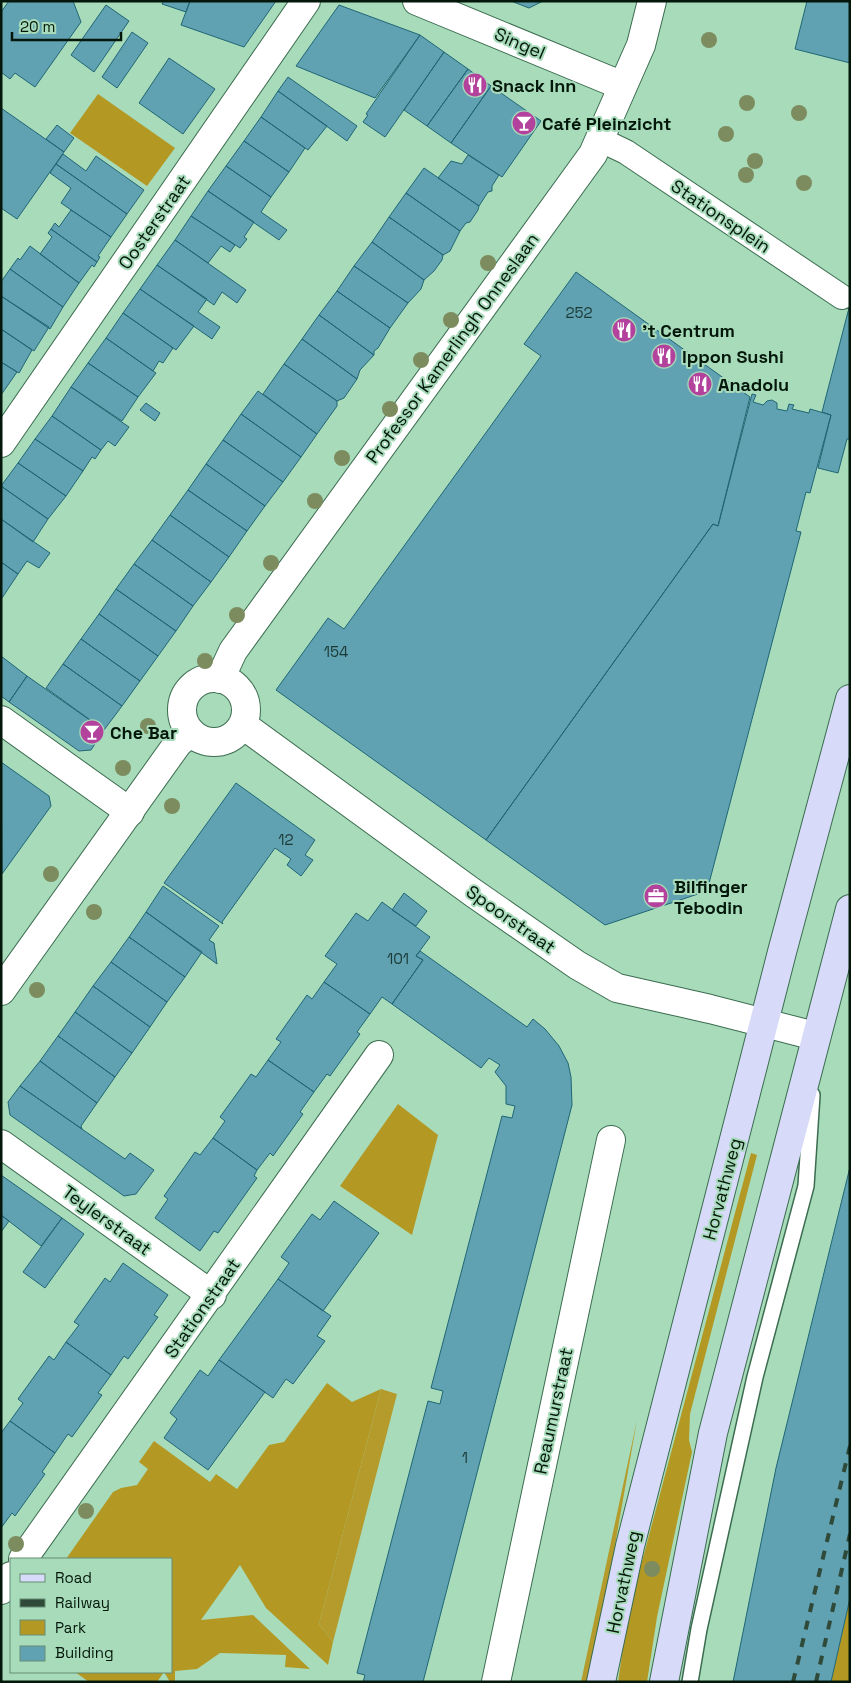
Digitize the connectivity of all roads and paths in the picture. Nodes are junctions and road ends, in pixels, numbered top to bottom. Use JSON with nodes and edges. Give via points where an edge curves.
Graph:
{"nodes":[{"id":1,"x":306,"y":1,"type":"edge"},
{"id":2,"x":417,"y":1,"type":"edge"},
{"id":3,"x":652,"y":1,"type":"edge"},
{"id":4,"x":622,"y":86,"type":"junction"},
{"id":5,"x":599,"y":139,"type":"junction"},
{"id":6,"x":842,"y":297,"type":"dead end"},
{"id":7,"x":1,"y":443,"type":"edge"},
{"id":8,"x":220,"y":679,"type":"junction"},
{"id":9,"x":850,"y":699,"type":"edge"},
{"id":10,"x":1,"y":720,"type":"edge"},
{"id":11,"x":243,"y":724,"type":"junction"},
{"id":12,"x":190,"y":732,"type":"junction"},
{"id":13,"x":130,"y":812,"type":"junction"},
{"id":14,"x":850,"y":909,"type":"edge"},
{"id":15,"x":1,"y":991,"type":"edge"},
{"id":16,"x":766,"y":1023,"type":"junction"},
{"id":17,"x":815,"y":1036,"type":"junction"},
{"id":18,"x":379,"y":1056,"type":"dead end"},
{"id":19,"x":611,"y":1140,"type":"dead end"},
{"id":20,"x":1,"y":1144,"type":"edge"},
{"id":21,"x":212,"y":1295,"type":"junction"},
{"id":22,"x":726,"y":1381,"type":"junction"},
{"id":23,"x":744,"y":1426,"type":"junction"},
{"id":24,"x":25,"y":1558,"type":"edge"},
{"id":25,"x":10,"y":1577,"type":"edge"},
{"id":26,"x":1,"y":1590,"type":"edge"},
{"id":27,"x":496,"y":1682,"type":"edge"},
{"id":28,"x":601,"y":1682,"type":"edge"},
{"id":29,"x":664,"y":1682,"type":"edge"},
{"id":30,"x":690,"y":1682,"type":"edge"}],
"edges":[{"from":1,"to":7,"type":"street","name":"Oosterstraat"},
{"from":2,"to":4,"type":"street","name":"Singel"},
{"from":3,"to":4,"type":"street","name":"Professor Kamerlingh Onneslaan","via":[[641,44]]},
{"from":4,"to":5,"type":"street","name":"Professor Kamerlingh Onneslaan"},
{"from":5,"to":6,"type":"street","name":"Stationsplein","via":[[626,152]]},
{"from":5,"to":8,"type":"street","name":"Professor Kamerlingh Onneslaan","via":[[592,154],[233,651]]},
{"from":8,"to":11,"type":"street","via":[[230,682],[243,696],[246,715]]},
{"from":8,"to":12,"type":"street","via":[[209,679],[190,690],[183,711]]},
{"from":9,"to":16,"type":"main road","name":"Horvathweg"},
{"from":10,"to":13,"type":"street"},
{"from":11,"to":12,"type":"street","via":[[237,733],[218,742],[198,738]]},
{"from":11,"to":16,"type":"street","name":"Spoorstraat","via":[[472,892],[577,965],[617,988]]},
{"from":12,"to":13,"type":"street","via":[[178,743]]},
{"from":13,"to":15,"type":"street"},
{"from":14,"to":17,"type":"main road"},
{"from":16,"to":17,"type":"street","name":"Spoorstraat"},
{"from":16,"to":28,"type":"main road","name":"Horvathweg","via":[[632,1537]]},
{"from":17,"to":22,"type":"main road"},
{"from":17,"to":23,"type":"lane","via":[[806,1186]]},
{"from":18,"to":21,"type":"street","name":"Stationstraat"},
{"from":19,"to":27,"type":"street","name":"Reaumurstraat"},
{"from":20,"to":21,"type":"street","name":"Teylerstraat"},
{"from":21,"to":24,"type":"street","name":"Stationstraat"},
{"from":22,"to":23,"type":"lane"},
{"from":22,"to":29,"type":"main road"},
{"from":23,"to":30,"type":"lane"},
{"from":25,"to":26,"type":"street"}]}
